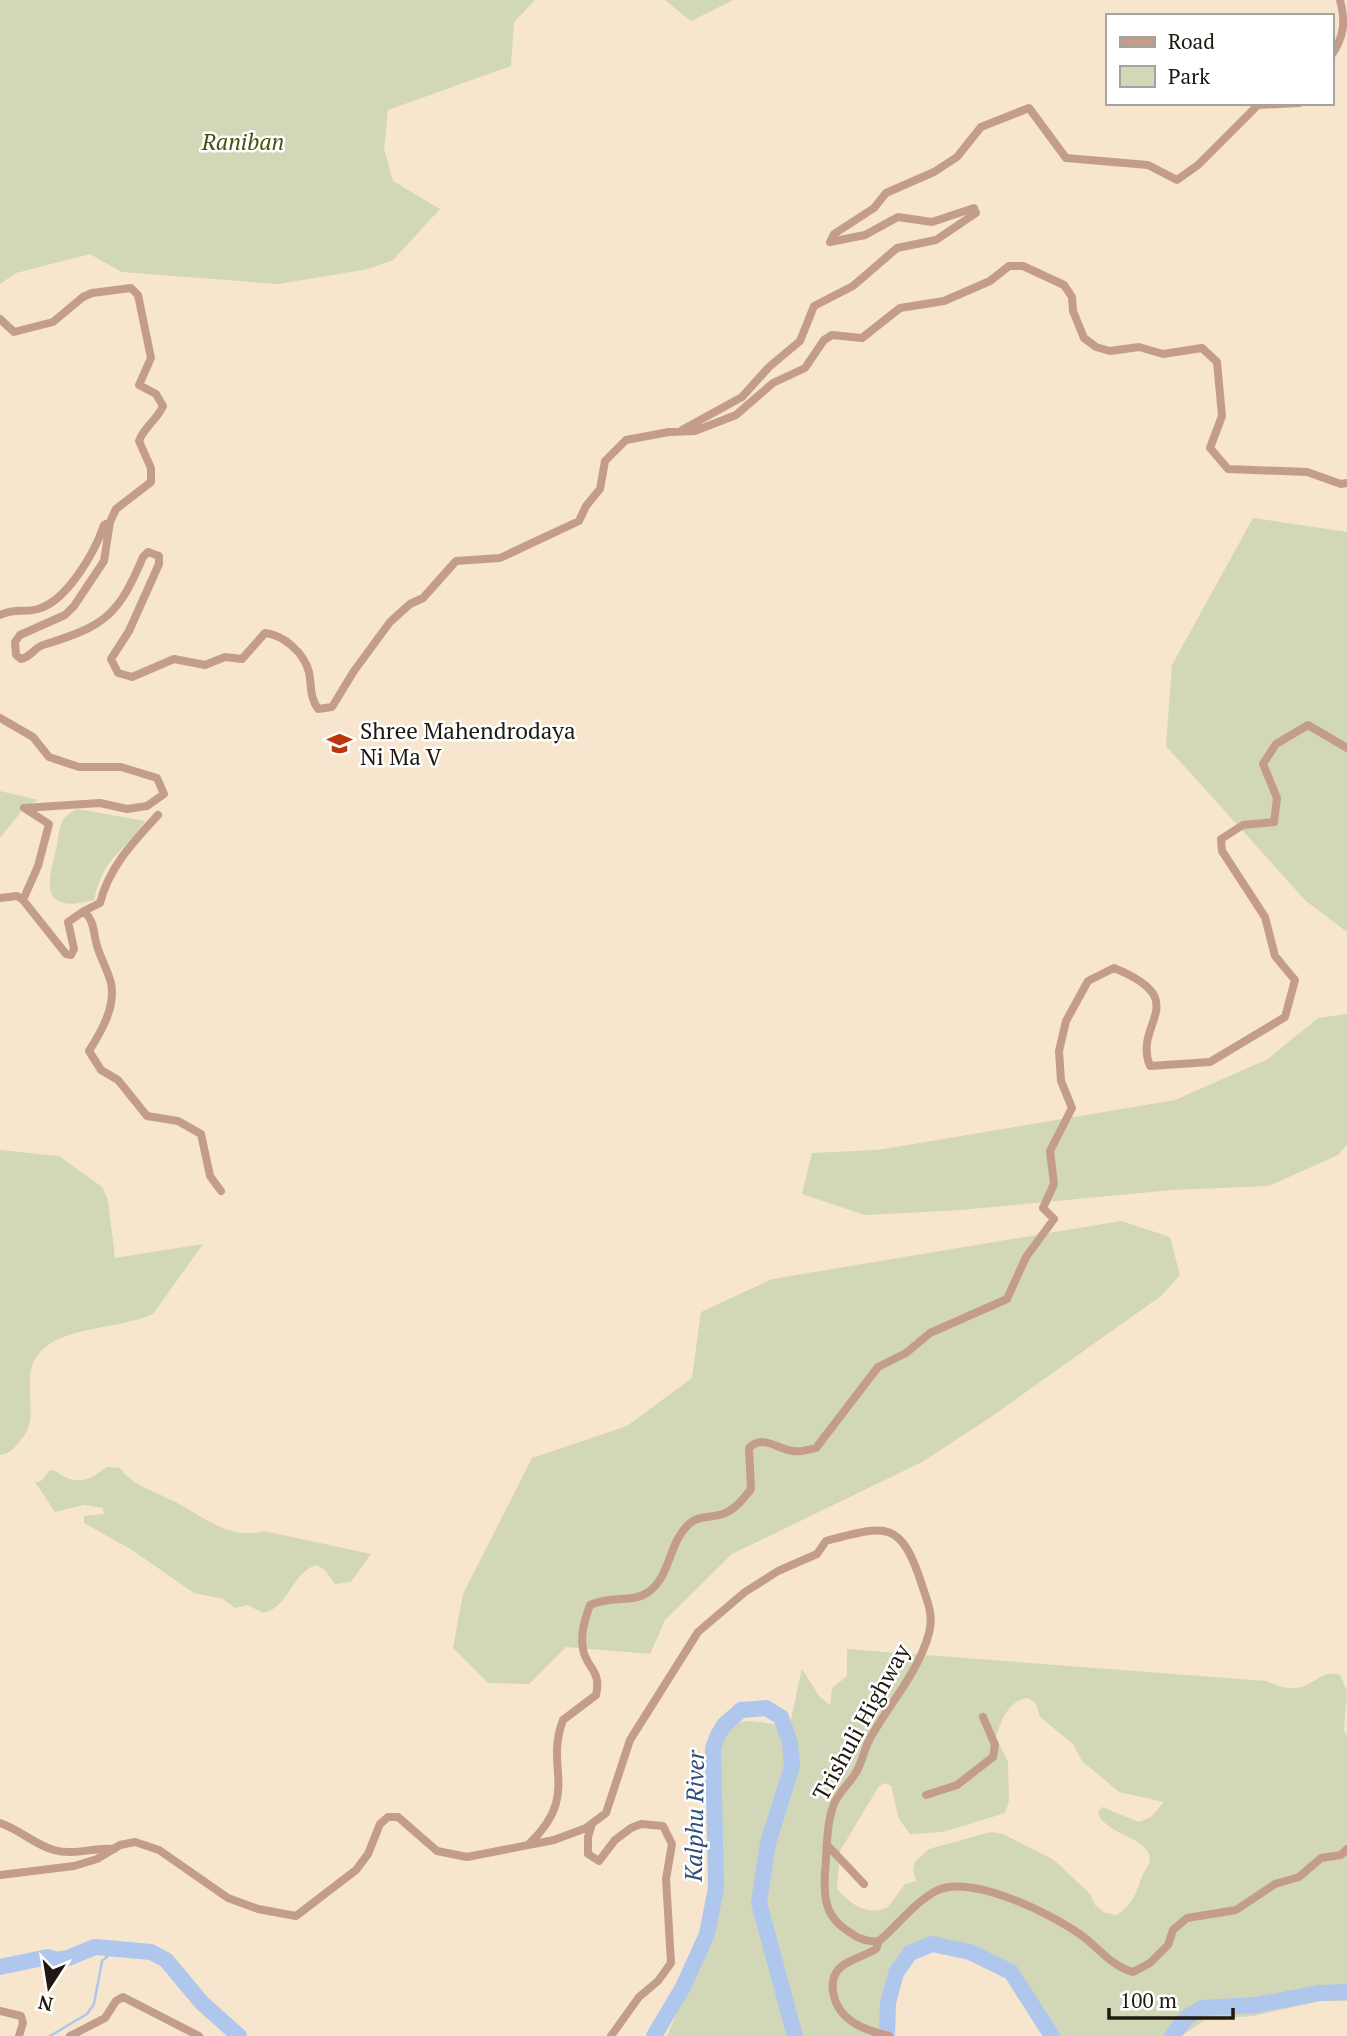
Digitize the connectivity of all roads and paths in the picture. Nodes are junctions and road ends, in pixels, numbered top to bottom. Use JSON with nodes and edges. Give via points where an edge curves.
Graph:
{"nodes":[{"id":1,"x":1340,"y":0,"type":"edge"},
{"id":2,"x":1333,"y":53,"type":"edge"},
{"id":3,"x":1258,"y":105,"type":"edge"},
{"id":4,"x":0,"y":319,"type":"edge"},
{"id":5,"x":678,"y":432,"type":"junction"},
{"id":6,"x":1347,"y":483,"type":"edge"},
{"id":7,"x":110,"y":522,"type":"junction"},
{"id":8,"x":0,"y":615,"type":"edge"},
{"id":9,"x":0,"y":718,"type":"edge"},
{"id":10,"x":1347,"y":748,"type":"edge"},
{"id":11,"x":158,"y":815,"type":"dead end"},
{"id":12,"x":0,"y":898,"type":"edge"},
{"id":13,"x":23,"y":900,"type":"junction"},
{"id":14,"x":84,"y":911,"type":"junction"},
{"id":15,"x":221,"y":1191,"type":"dead end"},
{"id":16,"x":983,"y":1717,"type":"dead end"},
{"id":17,"x":926,"y":1795,"type":"dead end"},
{"id":18,"x":0,"y":1823,"type":"edge"},
{"id":19,"x":592,"y":1824,"type":"junction"},
{"id":20,"x":529,"y":1845,"type":"junction"},
{"id":21,"x":828,"y":1846,"type":"junction"},
{"id":22,"x":114,"y":1849,"type":"junction"},
{"id":23,"x":1347,"y":1849,"type":"edge"},
{"id":24,"x":0,"y":1875,"type":"edge"},
{"id":25,"x":864,"y":1884,"type":"dead end"},
{"id":26,"x":879,"y":1941,"type":"junction"},
{"id":27,"x":0,"y":2011,"type":"edge"},
{"id":28,"x":19,"y":2036,"type":"edge"},
{"id":29,"x":70,"y":2036,"type":"edge"},
{"id":30,"x":200,"y":2036,"type":"edge"},
{"id":31,"x":611,"y":2036,"type":"edge"},
{"id":32,"x":888,"y":2036,"type":"edge"}],
"edges":[{"from":1,"to":2,"type":"street","via":[[1345,16],[1342,40]]},
{"from":3,"to":5,"type":"street","via":[[1177,180],[1149,165],[1066,158],[1029,108],[981,127],[957,157],[934,173],[886,192],[874,208],[834,234],[830,242],[865,235],[898,217],[932,222],[974,208],[976,213],[936,240],[897,248],[853,286],[814,306],[800,341],[743,397]]},
{"from":4,"to":7,"type":"street","via":[[15,332],[53,322],[92,293],[126,287],[138,295],[151,358],[139,385],[156,394],[163,406],[139,441],[151,468],[151,482],[116,509]]},
{"from":5,"to":6,"type":"street","via":[[695,431],[736,415],[773,383],[805,368],[832,335],[862,338],[901,308],[944,301],[1014,265],[1064,285],[1084,338],[1096,347],[1110,351],[1139,347],[1163,354],[1202,348],[1217,362],[1222,415],[1210,448],[1228,470],[1307,472]]},
{"from":5,"to":7,"type":"street","via":[[626,440],[614,450],[605,461],[600,489],[579,521],[500,558],[456,561],[423,598],[390,622],[332,707],[318,709],[303,659],[293,646],[273,634],[265,633],[242,659],[225,657],[205,665],[174,659],[132,677],[118,673],[111,659],[159,564],[154,552],[144,557],[122,603],[108,616],[72,637],[41,646],[28,658],[16,655],[15,642],[20,635],[53,622],[74,606],[104,561]]},
{"from":7,"to":8,"type":"street","via":[[69,586],[38,609],[14,609]]},
{"from":9,"to":13,"type":"street","via":[[33,737],[49,757],[79,768],[121,767],[157,778],[164,794],[147,806],[127,809],[100,803],[24,808],[49,824]]},
{"from":10,"to":20,"type":"street","via":[[1308,725],[1276,744],[1263,764],[1277,797],[1274,822],[1243,825],[1221,839],[1222,851],[1265,916],[1275,956],[1295,981],[1285,1017],[1210,1062],[1150,1066],[1146,1057],[1157,1008],[1153,993],[1139,979],[1114,968],[1088,981],[1066,1021],[1059,1051],[1061,1081],[1072,1108],[1049,1151],[1054,1184],[1044,1208],[1054,1219],[1026,1257],[1007,1299],[930,1333],[906,1353],[878,1367],[816,1448],[797,1452],[769,1442],[754,1443],[748,1448],[751,1489],[736,1508],[689,1524],[647,1593],[638,1598],[604,1598],[590,1605],[582,1651],[596,1671],[597,1695],[563,1720],[558,1752],[560,1796]]},
{"from":11,"to":14,"type":"street","via":[[120,858],[100,903]]},
{"from":12,"to":13,"type":"street"},
{"from":13,"to":14,"type":"street","via":[[71,955],[74,949],[68,922]]},
{"from":14,"to":15,"type":"street","via":[[92,919],[111,985],[102,1030],[89,1051],[101,1070],[118,1080],[147,1116],[178,1121],[201,1134],[210,1176]]},
{"from":16,"to":17,"type":"street","via":[[995,1745],[993,1757],[957,1785]]},
{"from":18,"to":22,"type":"street","via":[[52,1850]]},
{"from":19,"to":20,"type":"street"},
{"from":19,"to":21,"type":"street","name":"Trishuli Highway","via":[[609,1806],[630,1740],[704,1626],[770,1575],[817,1554],[826,1541],[861,1530],[886,1531],[905,1542],[915,1560],[930,1606],[930,1624],[912,1672],[835,1803]]},
{"from":19,"to":31,"type":"street","via":[[587,1845],[589,1854],[599,1861],[615,1840],[641,1825],[663,1826],[672,1844],[666,1879],[671,1963]]},
{"from":20,"to":22,"type":"street","via":[[456,1856],[438,1851],[398,1817],[388,1817],[356,1870],[290,1917],[219,1893],[150,1846],[135,1842]]},
{"from":21,"to":25,"type":"street"},
{"from":21,"to":26,"type":"street","name":"Trishuli Highway","via":[[826,1903],[831,1913],[860,1939]]},
{"from":22,"to":24,"type":"street","via":[[74,1866]]},
{"from":23,"to":26,"type":"street","via":[[1341,1855],[1321,1858],[1299,1877],[1275,1884],[1236,1910],[1187,1918],[1173,1930],[1168,1945],[1133,1972],[1114,1963],[1067,1925],[1022,1904],[959,1885],[933,1892]]},
{"from":26,"to":32,"type":"street","via":[[876,1949],[839,1968],[832,1984],[837,2005],[852,2023]]},
{"from":27,"to":28,"type":"street","via":[[21,2016]]},
{"from":29,"to":30,"type":"street","via":[[105,2018],[123,1997]]}]}
